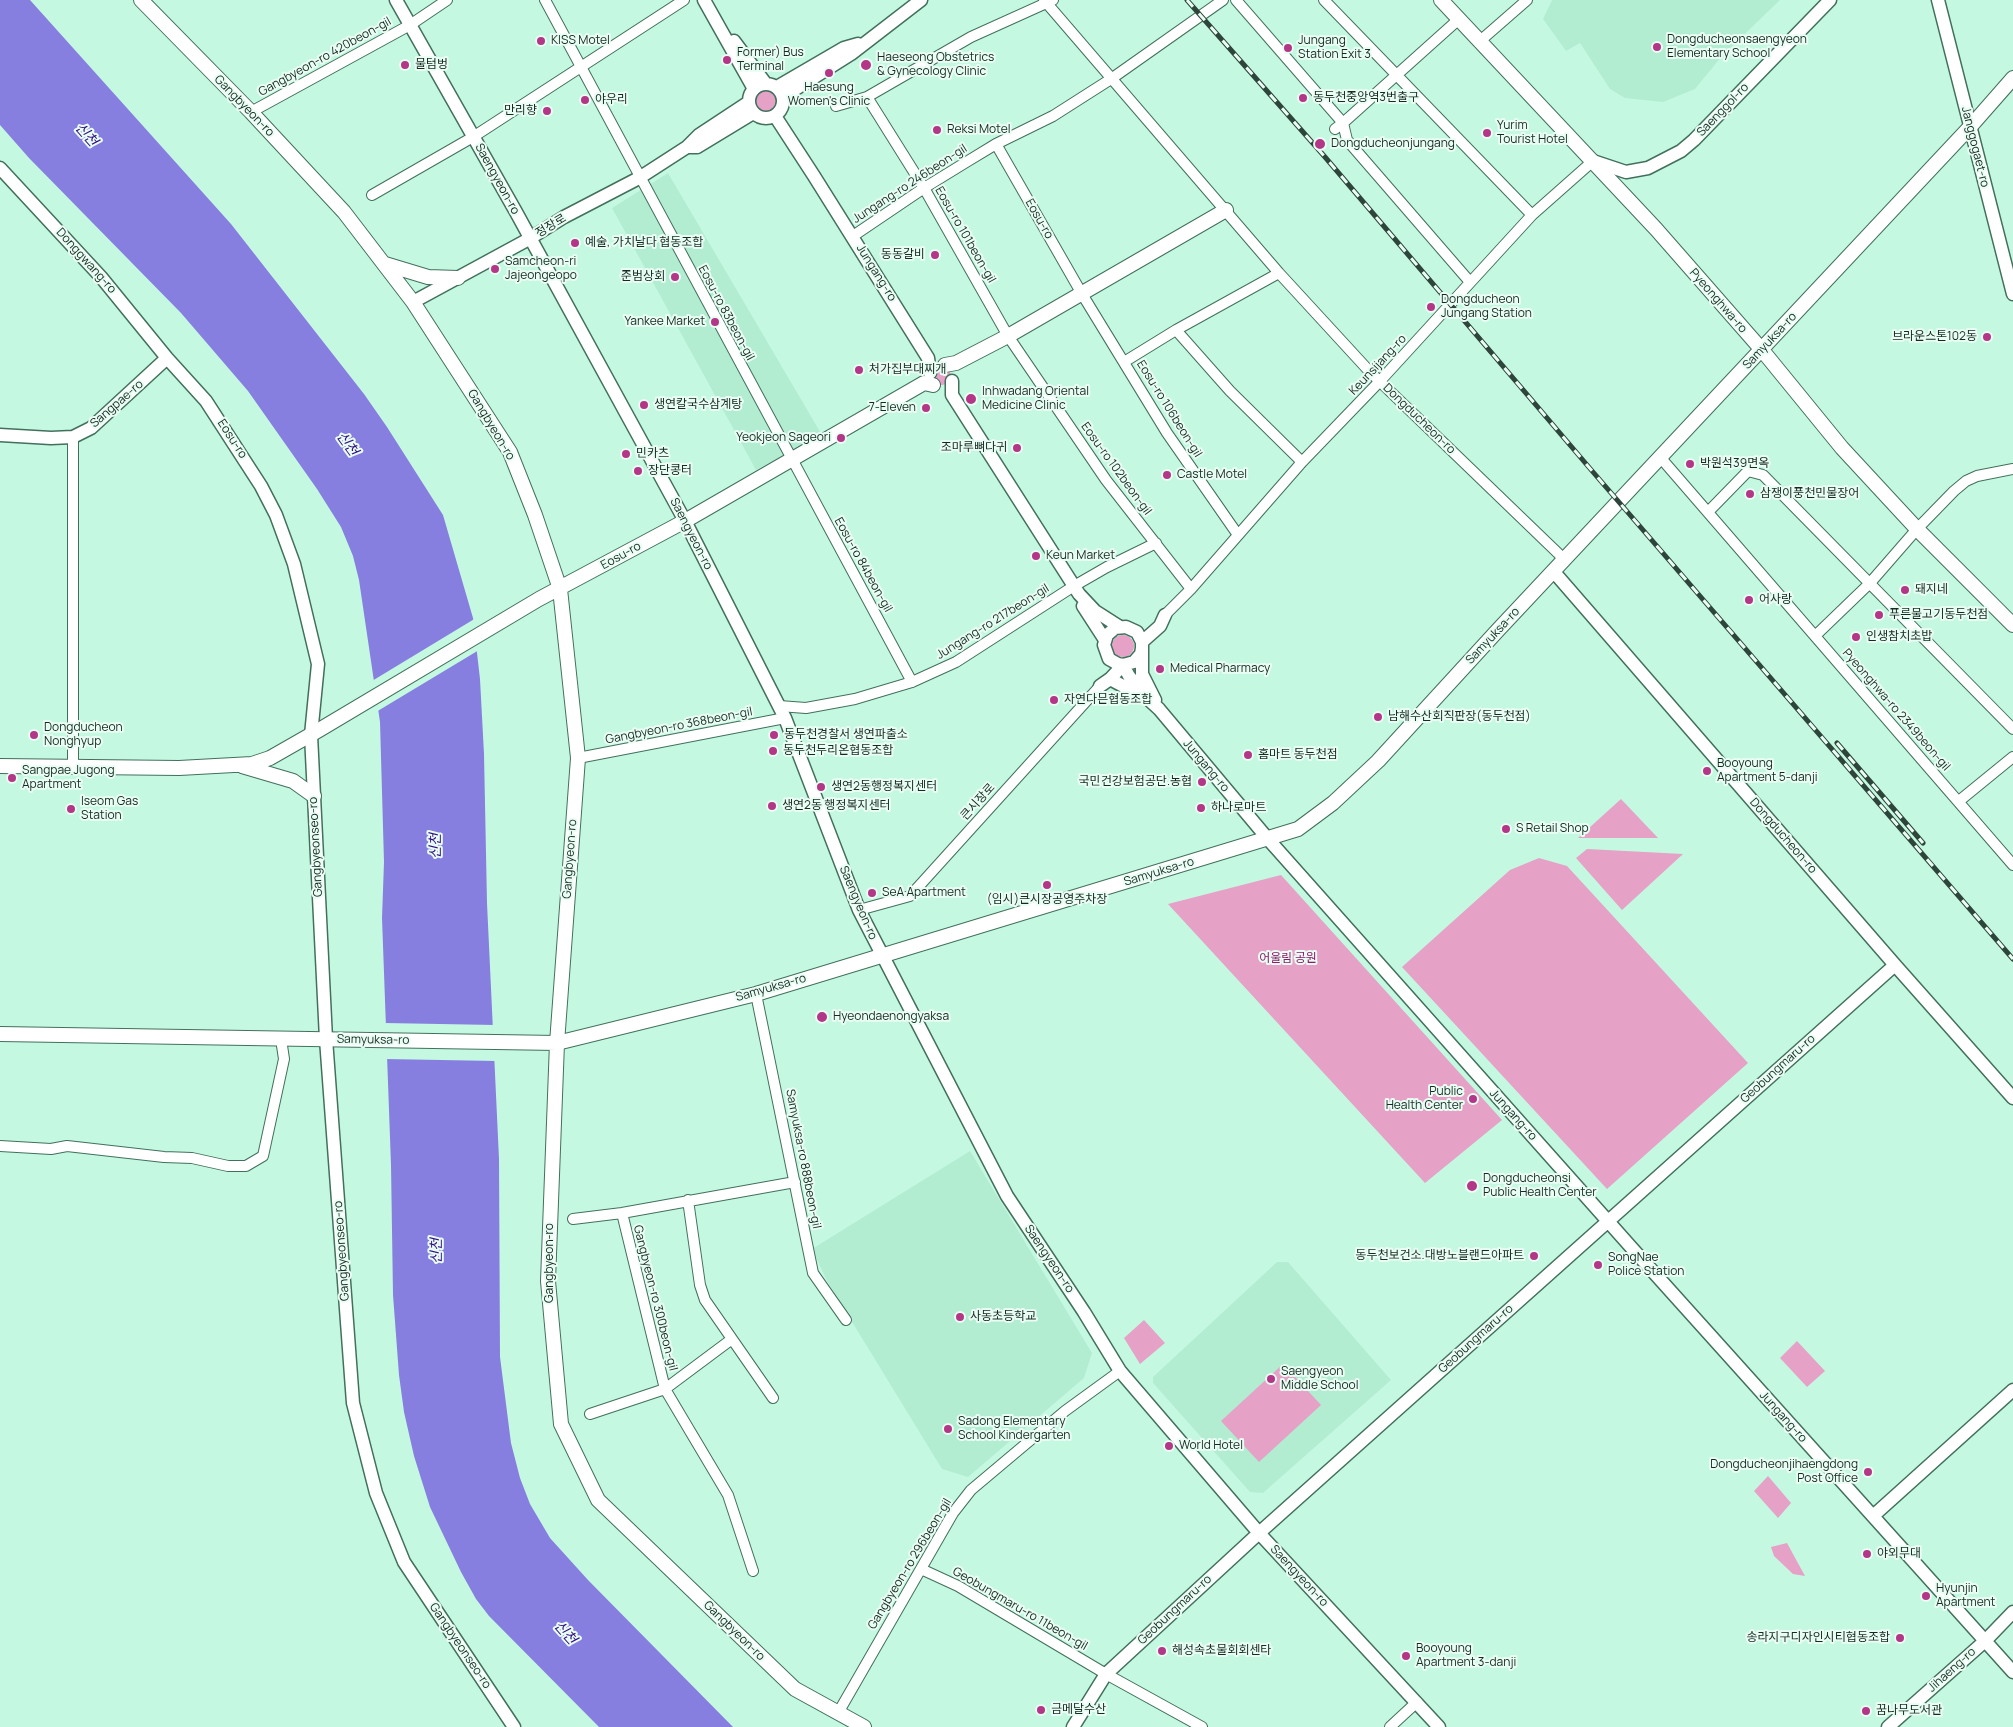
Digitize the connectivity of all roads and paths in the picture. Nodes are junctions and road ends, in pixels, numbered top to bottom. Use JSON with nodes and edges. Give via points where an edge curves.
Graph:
{"nodes":[{"id":1,"x":141,"y":0,"type":"edge"},
{"id":2,"x":396,"y":0,"type":"edge"},
{"id":3,"x":447,"y":0,"type":"edge"},
{"id":4,"x":545,"y":0,"type":"edge"},
{"id":5,"x":684,"y":0,"type":"edge"},
{"id":6,"x":704,"y":0,"type":"edge"},
{"id":7,"x":921,"y":0,"type":"edge"},
{"id":8,"x":1223,"y":0,"type":"edge"},
{"id":9,"x":1236,"y":0,"type":"edge"},
{"id":10,"x":1324,"y":0,"type":"edge"},
{"id":11,"x":1441,"y":0,"type":"edge"},
{"id":12,"x":1527,"y":0,"type":"edge"},
{"id":13,"x":1830,"y":0,"type":"edge"},
{"id":14,"x":1938,"y":0,"type":"edge"},
{"id":15,"x":1048,"y":1,"type":"edge"},
{"id":16,"x":1459,"y":20,"type":"junction"},
{"id":17,"x":410,"y":25,"type":"junction"},
{"id":18,"x":719,"y":25,"type":"junction"},
{"id":19,"x":1480,"y":41,"type":"junction"},
{"id":20,"x":581,"y":66,"type":"junction"},
{"id":21,"x":1397,"y":77,"type":"junction"},
{"id":22,"x":2013,"y":78,"type":"edge"},
{"id":23,"x":1111,"y":79,"type":"junction"},
{"id":24,"x":754,"y":89,"type":"junction"},
{"id":25,"x":867,"y":97,"type":"junction"},
{"id":26,"x":776,"y":98,"type":"junction"},
{"id":27,"x":836,"y":106,"type":"dead end"},
{"id":28,"x":751,"y":108,"type":"junction"},
{"id":29,"x":251,"y":112,"type":"junction"},
{"id":30,"x":1339,"y":126,"type":"junction"},
{"id":31,"x":1970,"y":127,"type":"junction"},
{"id":32,"x":473,"y":137,"type":"junction"},
{"id":33,"x":996,"y":144,"type":"junction"},
{"id":34,"x":1593,"y":161,"type":"junction"},
{"id":35,"x":0,"y":168,"type":"edge"},
{"id":36,"x":639,"y":178,"type":"junction"},
{"id":37,"x":924,"y":188,"type":"junction"},
{"id":38,"x":372,"y":195,"type":"dead end"},
{"id":39,"x":1226,"y":210,"type":"junction"},
{"id":40,"x":1532,"y":215,"type":"junction"},
{"id":41,"x":853,"y":236,"type":"junction"},
{"id":42,"x":529,"y":239,"type":"junction"},
{"id":43,"x":385,"y":264,"type":"junction"},
{"id":44,"x":1279,"y":273,"type":"junction"},
{"id":45,"x":458,"y":278,"type":"junction"},
{"id":46,"x":1470,"y":282,"type":"junction"},
{"id":47,"x":1082,"y":294,"type":"junction"},
{"id":48,"x":2013,"y":294,"type":"edge"},
{"id":49,"x":413,"y":302,"type":"junction"},
{"id":50,"x":1176,"y":330,"type":"junction"},
{"id":51,"x":1008,"y":336,"type":"junction"},
{"id":52,"x":1762,"y":350,"type":"junction"},
{"id":53,"x":167,"y":358,"type":"junction"},
{"id":54,"x":1124,"y":362,"type":"junction"},
{"id":55,"x":942,"y":376,"type":"junction"},
{"id":56,"x":1380,"y":382,"type":"junction"},
{"id":57,"x":0,"y":435,"type":"edge"},
{"id":58,"x":73,"y":437,"type":"junction"},
{"id":59,"x":1660,"y":457,"type":"junction"},
{"id":60,"x":792,"y":460,"type":"junction"},
{"id":61,"x":1302,"y":462,"type":"junction"},
{"id":62,"x":2013,"y":469,"type":"edge"},
{"id":63,"x":1708,"y":512,"type":"junction"},
{"id":64,"x":685,"y":521,"type":"junction"},
{"id":65,"x":1917,"y":529,"type":"junction"},
{"id":66,"x":1238,"y":535,"type":"junction"},
{"id":67,"x":1156,"y":543,"type":"junction"},
{"id":68,"x":1565,"y":560,"type":"junction"},
{"id":69,"x":1554,"y":572,"type":"junction"},
{"id":70,"x":1870,"y":583,"type":"junction"},
{"id":71,"x":560,"y":589,"type":"junction"},
{"id":72,"x":1191,"y":589,"type":"junction"},
{"id":73,"x":1076,"y":590,"type":"junction"},
{"id":74,"x":1166,"y":615,"type":"joint"},
{"id":75,"x":2013,"y":626,"type":"edge"},
{"id":76,"x":1120,"y":627,"type":"junction"},
{"id":77,"x":1814,"y":636,"type":"junction"},
{"id":78,"x":1105,"y":640,"type":"junction"},
{"id":79,"x":1140,"y":641,"type":"junction"},
{"id":80,"x":1109,"y":659,"type":"junction"},
{"id":81,"x":1123,"y":665,"type":"junction"},
{"id":82,"x":912,"y":682,"type":"junction"},
{"id":83,"x":1105,"y":683,"type":"junction"},
{"id":84,"x":1137,"y":686,"type":"junction"},
{"id":85,"x":1159,"y":709,"type":"junction"},
{"id":86,"x":782,"y":712,"type":"junction"},
{"id":87,"x":2013,"y":729,"type":"edge"},
{"id":88,"x":311,"y":735,"type":"junction"},
{"id":89,"x":2013,"y":757,"type":"edge"},
{"id":90,"x":578,"y":758,"type":"junction"},
{"id":91,"x":239,"y":765,"type":"junction"},
{"id":92,"x":0,"y":766,"type":"edge"},
{"id":93,"x":73,"y":767,"type":"junction"},
{"id":94,"x":314,"y":796,"type":"junction"},
{"id":95,"x":1959,"y":801,"type":"junction"},
{"id":96,"x":1268,"y":839,"type":"junction"},
{"id":97,"x":2013,"y":864,"type":"edge"},
{"id":98,"x":859,"y":910,"type":"junction"},
{"id":99,"x":881,"y":956,"type":"junction"},
{"id":100,"x":1895,"y":965,"type":"junction"},
{"id":101,"x":756,"y":994,"type":"junction"},
{"id":102,"x":0,"y":1034,"type":"edge"},
{"id":103,"x":282,"y":1038,"type":"junction"},
{"id":104,"x":326,"y":1039,"type":"junction"},
{"id":105,"x":556,"y":1043,"type":"junction"},
{"id":106,"x":2013,"y":1098,"type":"edge"},
{"id":107,"x":0,"y":1146,"type":"edge"},
{"id":108,"x":795,"y":1182,"type":"junction"},
{"id":109,"x":688,"y":1200,"type":"junction"},
{"id":110,"x":622,"y":1213,"type":"junction"},
{"id":111,"x":573,"y":1219,"type":"dead end"},
{"id":112,"x":1608,"y":1221,"type":"junction"},
{"id":113,"x":846,"y":1320,"type":"dead end"},
{"id":114,"x":732,"y":1339,"type":"junction"},
{"id":115,"x":1120,"y":1371,"type":"junction"},
{"id":116,"x":665,"y":1390,"type":"junction"},
{"id":117,"x":2013,"y":1390,"type":"edge"},
{"id":118,"x":773,"y":1398,"type":"dead end"},
{"id":119,"x":590,"y":1414,"type":"dead end"},
{"id":120,"x":1873,"y":1516,"type":"junction"},
{"id":121,"x":1259,"y":1533,"type":"junction"},
{"id":122,"x":921,"y":1569,"type":"junction"},
{"id":123,"x":752,"y":1571,"type":"dead end"},
{"id":124,"x":2013,"y":1612,"type":"edge"},
{"id":125,"x":1985,"y":1641,"type":"junction"},
{"id":126,"x":2013,"y":1672,"type":"edge"},
{"id":127,"x":1106,"y":1674,"type":"junction"},
{"id":128,"x":1417,"y":1702,"type":"junction"},
{"id":129,"x":838,"y":1713,"type":"junction"},
{"id":130,"x":514,"y":1727,"type":"edge"},
{"id":131,"x":864,"y":1727,"type":"edge"},
{"id":132,"x":1073,"y":1727,"type":"edge"},
{"id":133,"x":1202,"y":1727,"type":"edge"},
{"id":134,"x":1390,"y":1727,"type":"edge"},
{"id":135,"x":1439,"y":1727,"type":"edge"},
{"id":136,"x":1888,"y":1727,"type":"edge"}],
"edges":[{"from":1,"to":29,"type":"main road","name":"Gangbyeon-ro"},
{"from":2,"to":17,"type":"street","name":"Saengyeon-ro"},
{"from":3,"to":17,"type":"street","name":"Gangbyeon-ro 420beon-gil"},
{"from":4,"to":20,"type":"street","name":"Eosu-ro 83beon-gil"},
{"from":5,"to":20,"type":"street"},
{"from":6,"to":18,"type":"street"},
{"from":7,"to":26,"type":"street","via":[[866,42],[844,48]]},
{"from":8,"to":23,"type":"street"},
{"from":9,"to":30,"type":"street"},
{"from":10,"to":21,"type":"street"},
{"from":11,"to":16,"type":"main road","name":"Pyeonghwa-ro"},
{"from":12,"to":19,"type":"street"},
{"from":13,"to":34,"type":"street","name":"Saenggol-ro","via":[[1681,151],[1648,168],[1626,172]]},
{"from":14,"to":31,"type":"street","name":"Janggogaet-ro"},
{"from":15,"to":23,"type":"street","name":"Dongducheon-ro"},
{"from":15,"to":25,"type":"street","name":"Dongducheon-ro","via":[[971,37]]},
{"from":16,"to":19,"type":"main road","name":"Pyeonghwa-ro"},
{"from":16,"to":21,"type":"street"},
{"from":17,"to":29,"type":"street","name":"Gangbyeon-ro 420beon-gil"},
{"from":17,"to":32,"type":"street","name":"Saengyeon-ro"},
{"from":18,"to":24,"type":"street"},
{"from":18,"to":26,"type":"street","name":"Jungang-ro","via":[[741,49]]},
{"from":19,"to":34,"type":"main road","name":"Pyeonghwa-ro"},
{"from":20,"to":32,"type":"street"},
{"from":20,"to":36,"type":"street","name":"Eosu-ro 83beon-gil"},
{"from":21,"to":30,"type":"street"},
{"from":21,"to":40,"type":"street"},
{"from":22,"to":31,"type":"main road","name":"Samyuksa-ro"},
{"from":23,"to":33,"type":"street","name":"Jungang-ro 246beon-gil","via":[[1053,116]]},
{"from":23,"to":39,"type":"street","name":"Dongducheon-ro"},
{"from":24,"to":26,"type":"street"},
{"from":24,"to":28,"type":"street","via":[[749,97]]},
{"from":25,"to":27,"type":"street","name":"Dongducheon-ro"},
{"from":25,"to":37,"type":"street","name":"Eosu-ro 101beon-gil"},
{"from":26,"to":28,"type":"street","via":[[763,119]]},
{"from":26,"to":41,"type":"street","name":"Jungang-ro","via":[[814,176]]},
{"from":28,"to":36,"type":"street","name":"정장로","via":[[699,135],[687,147]]},
{"from":29,"to":43,"type":"main road","name":"Gangbyeon-ro","via":[[344,212]]},
{"from":30,"to":46,"type":"street","via":[[1347,140]]},
{"from":31,"to":48,"type":"street","name":"Janggogaet-ro"},
{"from":31,"to":52,"type":"main road","name":"Samyuksa-ro"},
{"from":32,"to":38,"type":"street"},
{"from":32,"to":42,"type":"street","name":"Saengyeon-ro"},
{"from":33,"to":37,"type":"street","name":"Jungang-ro 246beon-gil"},
{"from":33,"to":47,"type":"street","name":"Eosu-ro"},
{"from":34,"to":40,"type":"street","name":"Keunsijang-ro"},
{"from":34,"to":52,"type":"main road","name":"Pyeonghwa-ro"},
{"from":35,"to":53,"type":"street","name":"Donggwang-ro","via":[[101,277]]},
{"from":36,"to":42,"type":"street","name":"정장로"},
{"from":36,"to":60,"type":"street","name":"Eosu-ro 83beon-gil"},
{"from":37,"to":41,"type":"street","name":"Jungang-ro 246beon-gil"},
{"from":37,"to":51,"type":"street","name":"Eosu-ro 101beon-gil"},
{"from":39,"to":44,"type":"street","name":"Dongducheon-ro"},
{"from":39,"to":47,"type":"main road","name":"Eosu-ro"},
{"from":40,"to":46,"type":"street","name":"Keunsijang-ro"},
{"from":41,"to":55,"type":"street","name":"Jungang-ro"},
{"from":42,"to":45,"type":"street","name":"정장로"},
{"from":42,"to":64,"type":"street","name":"Saengyeon-ro"},
{"from":43,"to":45,"type":"main road","via":[[428,277]]},
{"from":43,"to":49,"type":"main road","name":"Gangbyeon-ro"},
{"from":44,"to":50,"type":"street"},
{"from":44,"to":56,"type":"street","name":"Dongducheon-ro"},
{"from":45,"to":49,"type":"street","name":"정장로"},
{"from":46,"to":56,"type":"street","name":"Keunsijang-ro"},
{"from":47,"to":51,"type":"main road","name":"Eosu-ro"},
{"from":47,"to":54,"type":"street","name":"Eosu-ro 106beon-gil"},
{"from":49,"to":71,"type":"main road","name":"Gangbyeon-ro","via":[[510,452],[536,515]]},
{"from":50,"to":54,"type":"street"},
{"from":50,"to":61,"type":"street","via":[[1230,391]]},
{"from":51,"to":55,"type":"main road","name":"Eosu-ro"},
{"from":51,"to":67,"type":"street","name":"Eosu-ro 102beon-gil","via":[[1106,480]]},
{"from":52,"to":59,"type":"main road","name":"Samyuksa-ro"},
{"from":52,"to":65,"type":"main road","name":"Pyeonghwa-ro","via":[[1842,448]]},
{"from":53,"to":58,"type":"street","name":"Sangpae-ro","via":[[91,428]]},
{"from":53,"to":88,"type":"street","name":"Eosu-ro","via":[[206,401],[238,448],[276,515],[294,564],[318,664]]},
{"from":54,"to":66,"type":"street","name":"Eosu-ro 106beon-gil"},
{"from":55,"to":60,"type":"main road","name":"Eosu-ro"},
{"from":55,"to":73,"type":"street"},
{"from":56,"to":61,"type":"street","name":"Keunsijang-ro"},
{"from":56,"to":68,"type":"street","name":"Dongducheon-ro"},
{"from":57,"to":58,"type":"street","name":"Sangpae-ro"},
{"from":58,"to":93,"type":"street"},
{"from":59,"to":63,"type":"street","name":"Pyeonghwa-ro 2349beon-gil"},
{"from":59,"to":68,"type":"main road","name":"Samyuksa-ro"},
{"from":60,"to":64,"type":"main road","name":"Eosu-ro"},
{"from":60,"to":82,"type":"street","name":"Eosu-ro 84beon-gil"},
{"from":61,"to":66,"type":"street","name":"Keunsijang-ro"},
{"from":62,"to":65,"type":"street","via":[[1966,481]]},
{"from":63,"to":70,"type":"street","via":[[1748,471],[1763,475]]},
{"from":63,"to":77,"type":"street","name":"Pyeonghwa-ro 2349beon-gil"},
{"from":64,"to":71,"type":"main road","name":"Eosu-ro"},
{"from":64,"to":86,"type":"street","name":"Saengyeon-ro"},
{"from":65,"to":70,"type":"street"},
{"from":65,"to":75,"type":"main road","name":"Pyeonghwa-ro"},
{"from":66,"to":72,"type":"street","name":"Keunsijang-ro"},
{"from":67,"to":72,"type":"street","name":"Eosu-ro 102beon-gil"},
{"from":67,"to":73,"type":"street","via":[[1107,566]]},
{"from":68,"to":69,"type":"main road","name":"Samyuksa-ro"},
{"from":69,"to":96,"type":"main road","name":"Samyuksa-ro","via":[[1378,761],[1333,803],[1298,829]]},
{"from":69,"to":100,"type":"street","name":"Dongducheon-ro"},
{"from":70,"to":77,"type":"street"},
{"from":70,"to":87,"type":"street"},
{"from":71,"to":88,"type":"main road","name":"Eosu-ro"},
{"from":71,"to":90,"type":"main road","name":"Gangbyeon-ro"},
{"from":72,"to":74,"type":"street","name":"Keunsijang-ro"},
{"from":73,"to":76,"type":"street","via":[[1095,611]]},
{"from":73,"to":78,"type":"street"},
{"from":73,"to":82,"type":"street","name":"Jungang-ro 217beon-gil","via":[[956,662]]},
{"from":74,"to":79,"type":"street"},
{"from":76,"to":78,"type":"street","via":[[1111,631]]},
{"from":76,"to":79,"type":"street","via":[[1126,627]]},
{"from":77,"to":95,"type":"street","name":"Pyeonghwa-ro 2349beon-gil"},
{"from":78,"to":80,"type":"street","via":[[1104,650]]},
{"from":79,"to":81,"type":"street","via":[[1141,654],[1134,662]]},
{"from":79,"to":85,"type":"street","via":[[1142,674]]},
{"from":80,"to":81,"type":"street"},
{"from":80,"to":83,"type":"street"},
{"from":81,"to":83,"type":"street"},
{"from":81,"to":84,"type":"street"},
{"from":82,"to":86,"type":"street","name":"Jungang-ro 217beon-gil","via":[[855,699]]},
{"from":83,"to":84,"type":"street","via":[[1127,688]]},
{"from":83,"to":98,"type":"street","name":"큰시장로","via":[[910,896]]},
{"from":84,"to":85,"type":"street"},
{"from":85,"to":96,"type":"street","name":"Jungang-ro"},
{"from":86,"to":90,"type":"street","name":"Gangbyeon-ro 368beon-gil"},
{"from":86,"to":98,"type":"street","name":"Saengyeon-ro"},
{"from":88,"to":91,"type":"main road","name":"Eosu-ro","via":[[270,758]]},
{"from":88,"to":94,"type":"street","name":"Gangbyeonseo-ro"},
{"from":89,"to":95,"type":"street"},
{"from":90,"to":105,"type":"main road","name":"Gangbyeon-ro"},
{"from":91,"to":93,"type":"main road","name":"Eosu-ro"},
{"from":91,"to":94,"type":"main road","via":[[293,781]]},
{"from":92,"to":93,"type":"main road","name":"Eosu-ro"},
{"from":94,"to":104,"type":"street","name":"Gangbyeonseo-ro"},
{"from":95,"to":97,"type":"street","name":"Pyeonghwa-ro 2349beon-gil"},
{"from":96,"to":99,"type":"main road","name":"Samyuksa-ro"},
{"from":96,"to":112,"type":"street","name":"Jungang-ro"},
{"from":98,"to":99,"type":"street","name":"Saengyeon-ro"},
{"from":99,"to":101,"type":"main road","name":"Samyuksa-ro"},
{"from":99,"to":115,"type":"street","name":"Saengyeon-ro","via":[[1007,1196]]},
{"from":100,"to":106,"type":"street","name":"Dongducheon-ro"},
{"from":100,"to":112,"type":"street","name":"Geobungmaru-ro"},
{"from":101,"to":105,"type":"main road","name":"Samyuksa-ro"},
{"from":101,"to":108,"type":"street","name":"Samyuksa-ro 888beon-gil"},
{"from":102,"to":103,"type":"main road","name":"Samyuksa-ro"},
{"from":103,"to":104,"type":"main road","name":"Samyuksa-ro"},
{"from":103,"to":107,"type":"street","via":[[284,1059],[262,1156],[246,1166],[67,1146],[51,1149]]},
{"from":104,"to":105,"type":"main road","name":"Samyuksa-ro"},
{"from":104,"to":130,"type":"street","name":"Gangbyeonseo-ro","via":[[353,1403],[376,1493],[404,1562]]},
{"from":105,"to":129,"type":"main road","name":"Gangbyeon-ro","via":[[548,1281],[562,1424],[598,1500],[794,1689]]},
{"from":108,"to":109,"type":"street"},
{"from":108,"to":113,"type":"street","name":"Samyuksa-ro 888beon-gil","via":[[814,1272]]},
{"from":109,"to":110,"type":"street"},
{"from":109,"to":114,"type":"street","via":[[700,1285],[705,1300]]},
{"from":110,"to":111,"type":"street"},
{"from":110,"to":116,"type":"street","name":"Gangbyeon-ro 300beon-gil"},
{"from":112,"to":120,"type":"street","name":"Jungang-ro"},
{"from":112,"to":121,"type":"street","name":"Geobungmaru-ro"},
{"from":114,"to":116,"type":"street"},
{"from":114,"to":118,"type":"street"},
{"from":115,"to":121,"type":"street","name":"Saengyeon-ro"},
{"from":115,"to":122,"type":"street","name":"Gangbyeon-ro 296beon-gil","via":[[1065,1410],[971,1490],[953,1513]]},
{"from":116,"to":119,"type":"street","name":"Gangbyeon-ro 300beon-gil"},
{"from":116,"to":123,"type":"street","name":"Gangbyeon-ro 300beon-gil","via":[[728,1495]]},
{"from":117,"to":120,"type":"street"},
{"from":120,"to":125,"type":"street","name":"Jungang-ro"},
{"from":121,"to":127,"type":"street","name":"Geobungmaru-ro"},
{"from":121,"to":128,"type":"street","name":"Saengyeon-ro"},
{"from":122,"to":127,"type":"street","name":"Geobungmaru-ro 11beon-gil","via":[[966,1591]]},
{"from":122,"to":129,"type":"street","name":"Gangbyeon-ro 296beon-gil"},
{"from":124,"to":125,"type":"street","name":"Jihaeng-ro"},
{"from":125,"to":126,"type":"street","name":"Jungang-ro"},
{"from":125,"to":136,"type":"street","name":"Jihaeng-ro"},
{"from":127,"to":132,"type":"street","name":"Geobungmaru-ro"},
{"from":127,"to":133,"type":"street","name":"Geobungmaru-ro 11beon-gil"},
{"from":128,"to":134,"type":"street"},
{"from":128,"to":135,"type":"street","name":"Saengyeon-ro"},
{"from":129,"to":131,"type":"main road","name":"Gangbyeon-ro"}]}
